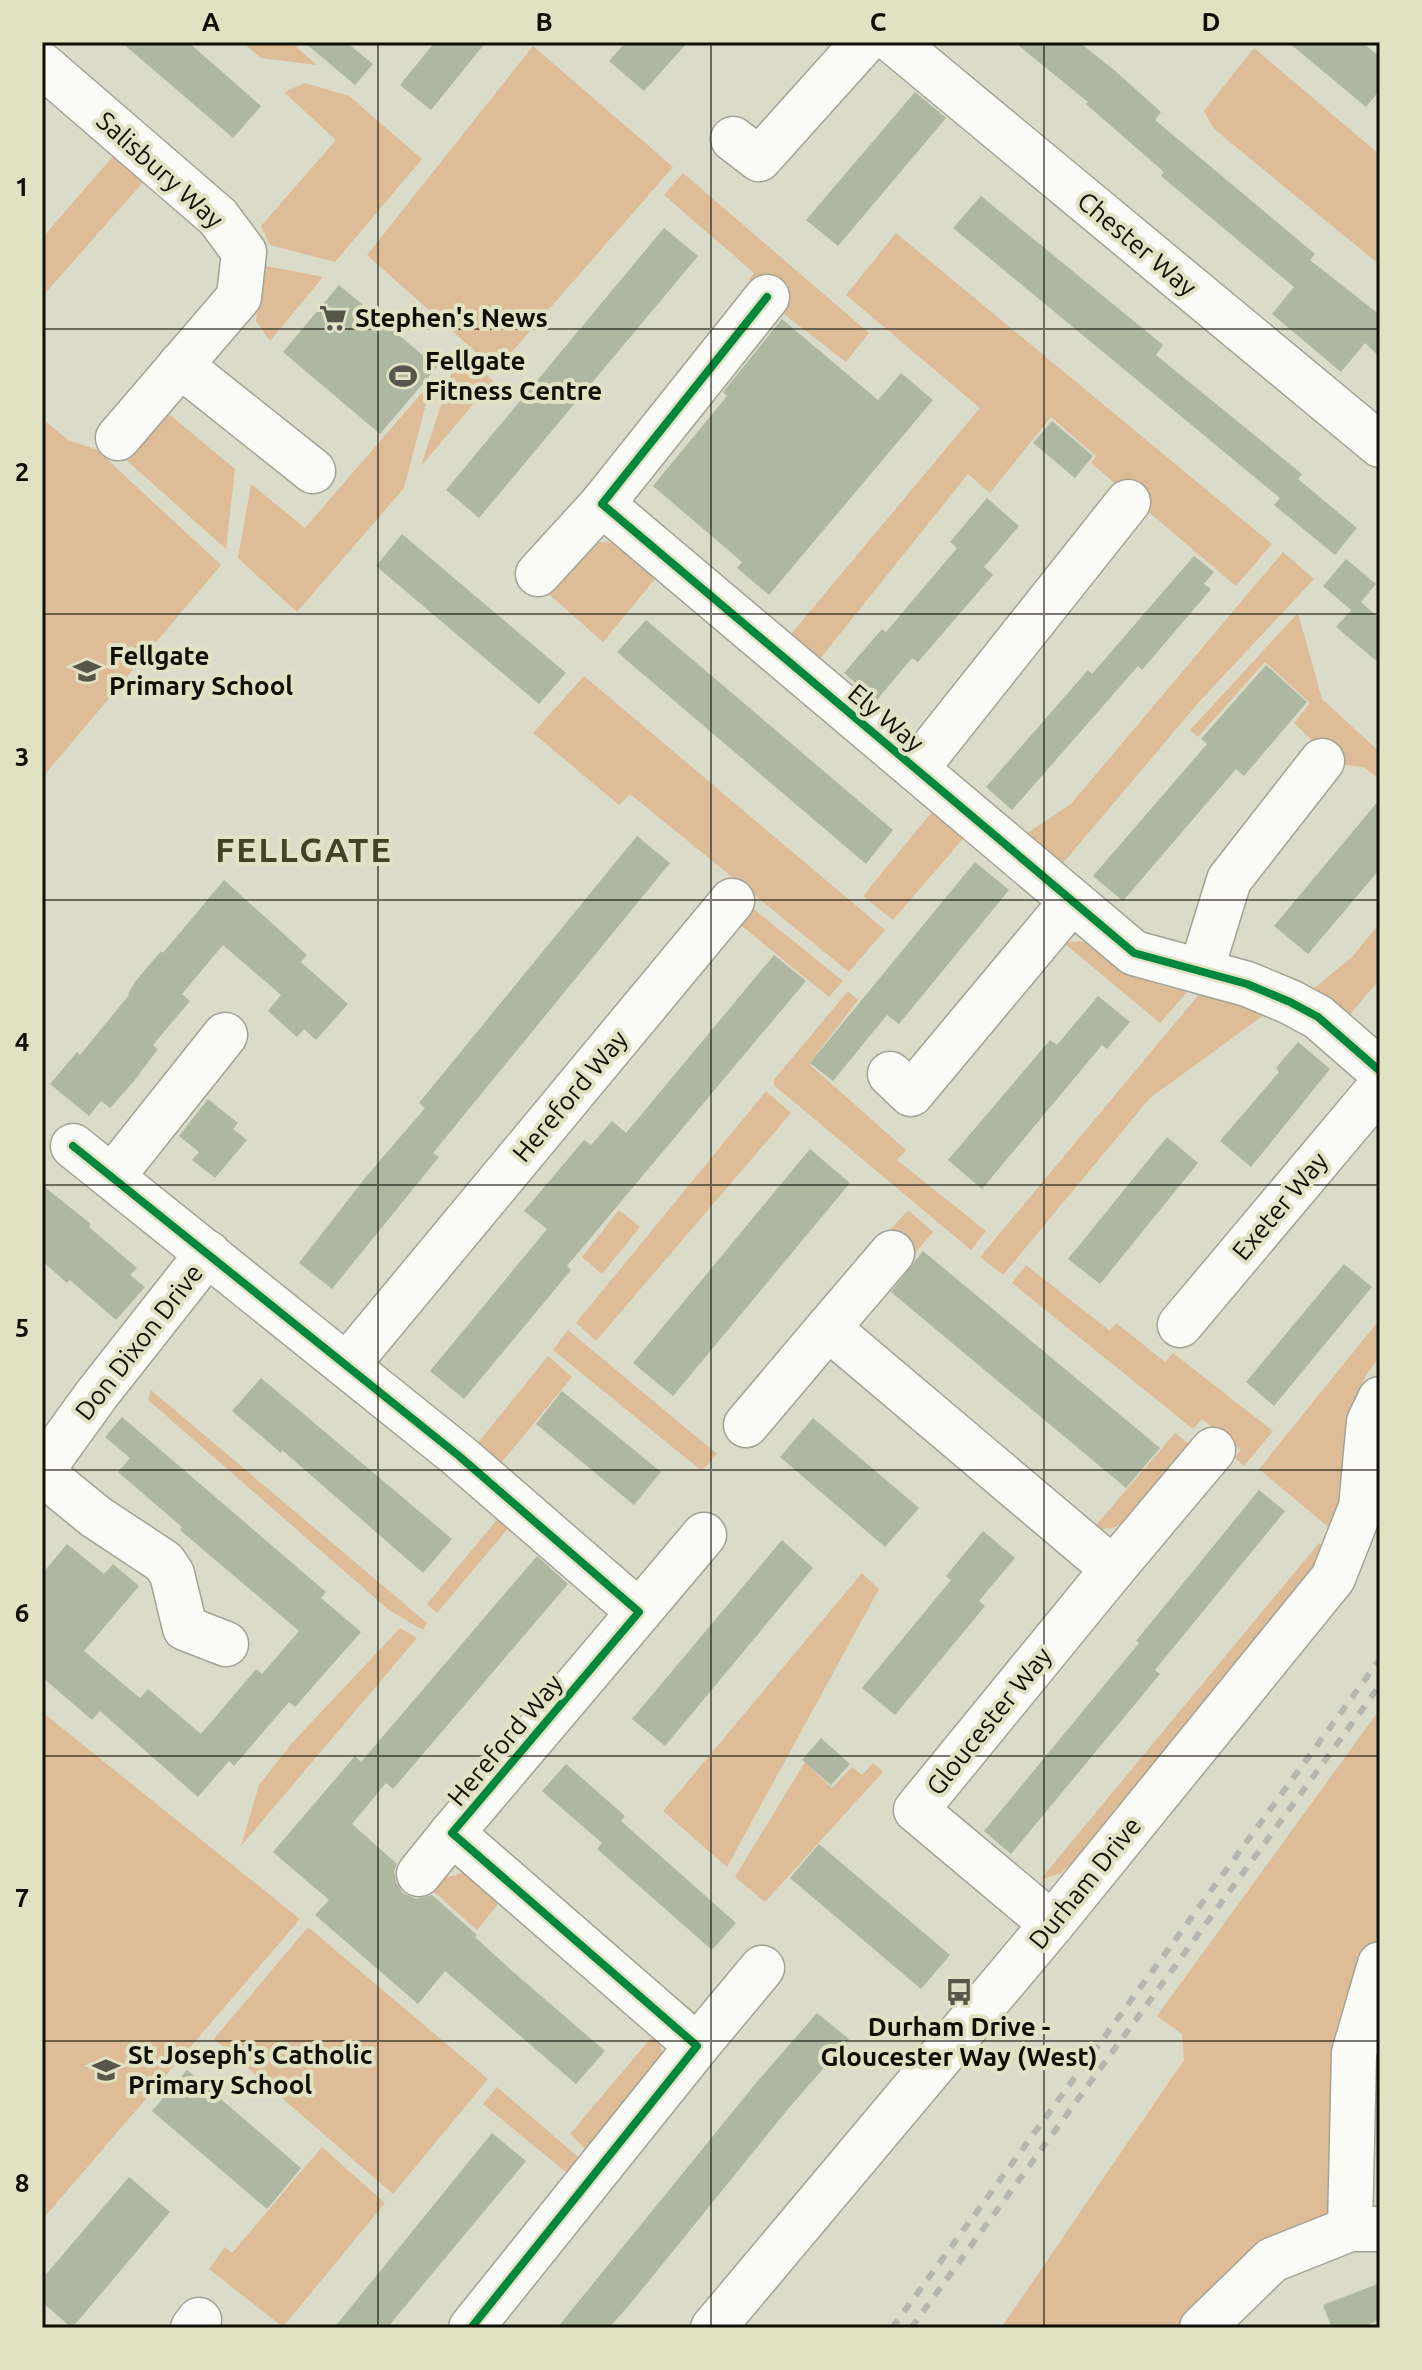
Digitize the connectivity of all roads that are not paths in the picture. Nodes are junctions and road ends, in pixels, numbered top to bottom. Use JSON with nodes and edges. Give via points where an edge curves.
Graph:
{"nodes":[{"id":1,"x":864,"y":42,"type":"edge"},
{"id":2,"x":894,"y":42,"type":"edge"},
{"id":3,"x":42,"y":65,"type":"edge"},
{"id":4,"x":733,"y":139,"type":"dead end"},
{"id":5,"x":767,"y":297,"type":"dead end"},
{"id":6,"x":180,"y":365,"type":"junction"},
{"id":7,"x":118,"y":438,"type":"dead end"},
{"id":8,"x":1380,"y":445,"type":"edge"},
{"id":9,"x":313,"y":471,"type":"dead end"},
{"id":10,"x":1128,"y":502,"type":"dead end"},
{"id":11,"x":602,"y":504,"type":"junction"},
{"id":12,"x":538,"y":574,"type":"dead end"},
{"id":13,"x":1322,"y":761,"type":"dead end"},
{"id":14,"x":916,"y":769,"type":"junction"},
{"id":15,"x":732,"y":901,"type":"dead end"},
{"id":16,"x":1072,"y":901,"type":"junction"},
{"id":17,"x":1201,"y":971,"type":"junction"},
{"id":18,"x":225,"y":1035,"type":"dead end"},
{"id":19,"x":1380,"y":1071,"type":"edge"},
{"id":20,"x":890,"y":1074,"type":"dead end"},
{"id":21,"x":1380,"y":1087,"type":"edge"},
{"id":22,"x":73,"y":1146,"type":"dead end"},
{"id":23,"x":112,"y":1177,"type":"junction"},
{"id":24,"x":208,"y":1253,"type":"junction"},
{"id":25,"x":892,"y":1253,"type":"dead end"},
{"id":26,"x":1180,"y":1325,"type":"dead end"},
{"id":27,"x":828,"y":1328,"type":"junction"},
{"id":28,"x":347,"y":1365,"type":"junction"},
{"id":29,"x":1380,"y":1399,"type":"edge"},
{"id":30,"x":746,"y":1425,"type":"dead end"},
{"id":31,"x":1213,"y":1450,"type":"dead end"},
{"id":32,"x":42,"y":1472,"type":"edge"},
{"id":33,"x":704,"y":1535,"type":"dead end"},
{"id":34,"x":1113,"y":1569,"type":"junction"},
{"id":35,"x":639,"y":1612,"type":"junction"},
{"id":36,"x":226,"y":1644,"type":"dead end"},
{"id":37,"x":452,"y":1833,"type":"junction"},
{"id":38,"x":419,"y":1874,"type":"dead end"},
{"id":39,"x":1052,"y":1924,"type":"junction"},
{"id":40,"x":1380,"y":1964,"type":"edge"},
{"id":41,"x":762,"y":1968,"type":"dead end"},
{"id":42,"x":697,"y":2046,"type":"junction"},
{"id":43,"x":1365,"y":2229,"type":"edge"},
{"id":44,"x":471,"y":2328,"type":"edge"},
{"id":45,"x":713,"y":2328,"type":"edge"},
{"id":46,"x":1202,"y":2328,"type":"edge"}],
"edges":[{"from":1,"to":4,"type":"street","via":[[759,159]]},
{"from":2,"to":8,"type":"street","name":"Chester Way"},
{"from":3,"to":6,"type":"street","name":"Salisbury Way","via":[[218,217],[244,252],[239,297]]},
{"from":5,"to":11,"type":"street"},
{"from":6,"to":7,"type":"street","name":"Salisbury Way"},
{"from":6,"to":9,"type":"street"},
{"from":10,"to":14,"type":"street","name":"Ely Way"},
{"from":11,"to":12,"type":"street"},
{"from":11,"to":14,"type":"street","name":"Ely Way"},
{"from":13,"to":17,"type":"street","via":[[1229,880]]},
{"from":14,"to":16,"type":"street","name":"Ely Way"},
{"from":15,"to":28,"type":"street","name":"Hereford Way"},
{"from":16,"to":17,"type":"street","name":"Ely Way","via":[[1134,953]]},
{"from":16,"to":20,"type":"street","via":[[911,1094]]},
{"from":17,"to":19,"type":"street","name":"Ely Way","via":[[1247,984],[1318,1017]]},
{"from":18,"to":23,"type":"street"},
{"from":21,"to":26,"type":"street","name":"Exeter Way"},
{"from":22,"to":23,"type":"street"},
{"from":23,"to":24,"type":"street"},
{"from":24,"to":28,"type":"street"},
{"from":24,"to":32,"type":"street","name":"Don Dixon Drive"},
{"from":25,"to":27,"type":"street"},
{"from":27,"to":30,"type":"street"},
{"from":27,"to":34,"type":"street"},
{"from":28,"to":35,"type":"street"},
{"from":29,"to":39,"type":"street","name":"Durham Drive","via":[[1369,1422],[1361,1507],[1333,1578]]},
{"from":31,"to":34,"type":"street","name":"Gloucester Way"},
{"from":32,"to":36,"type":"street","name":"Don Dixon Drive","via":[[96,1517],[164,1562],[185,1628]]},
{"from":33,"to":35,"type":"street","name":"Hereford Way"},
{"from":34,"to":39,"type":"street","name":"Gloucester Way","via":[[916,1810]]},
{"from":35,"to":37,"type":"street","name":"Hereford Way"},
{"from":37,"to":38,"type":"street","name":"Hereford Way"},
{"from":37,"to":42,"type":"street","name":"Hereford Way"},
{"from":39,"to":45,"type":"street","name":"Durham Drive"},
{"from":40,"to":43,"type":"street","via":[[1354,2053]]},
{"from":41,"to":42,"type":"street"},
{"from":42,"to":44,"type":"street"},
{"from":43,"to":46,"type":"street","via":[[1272,2260]]}]}
